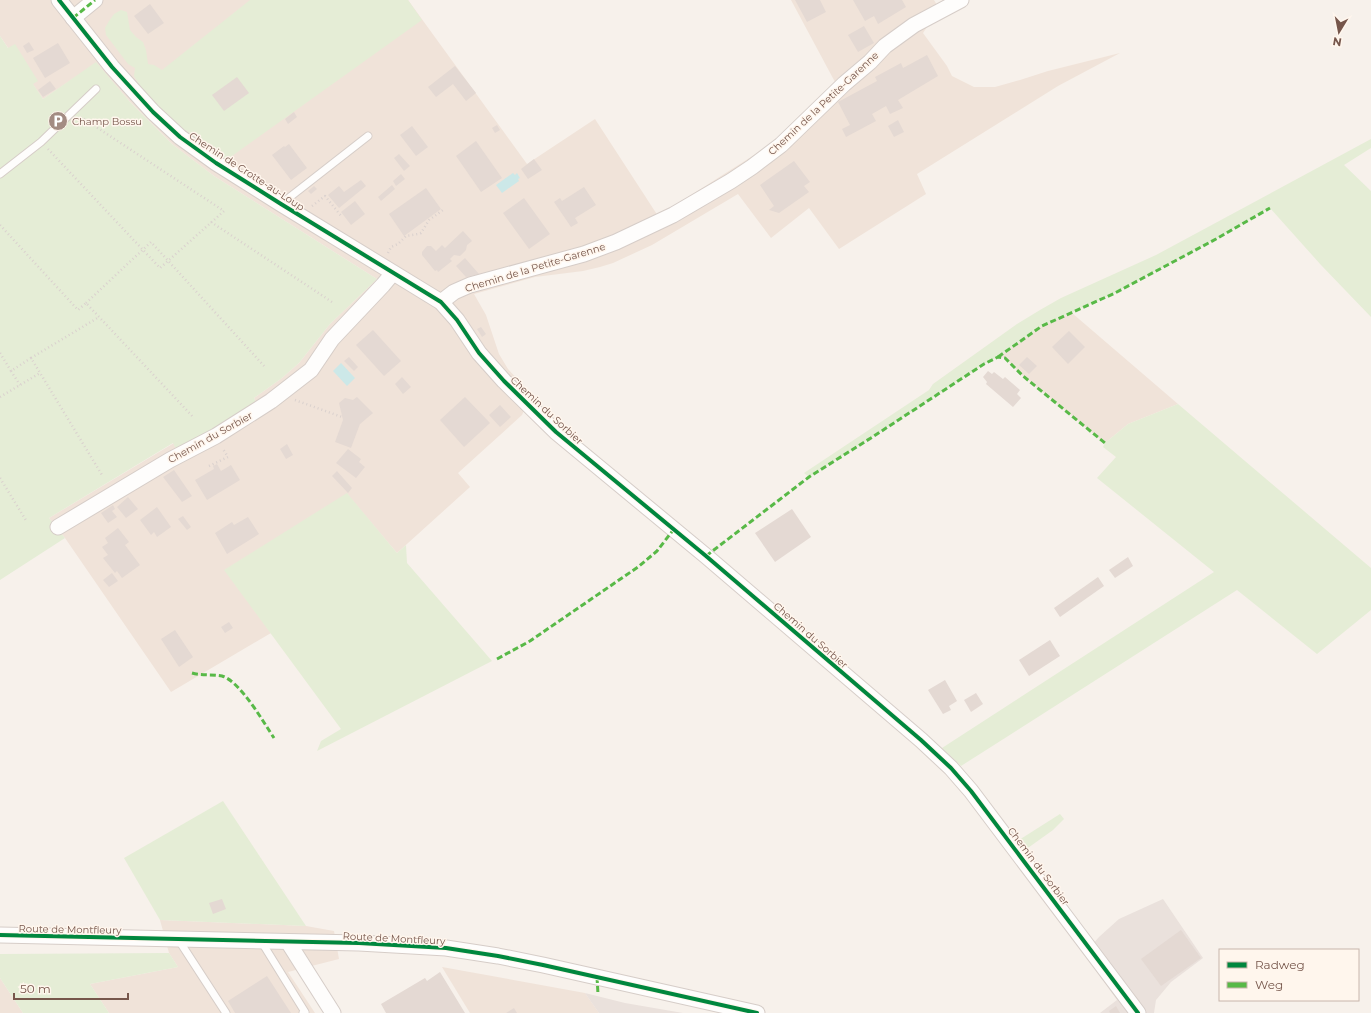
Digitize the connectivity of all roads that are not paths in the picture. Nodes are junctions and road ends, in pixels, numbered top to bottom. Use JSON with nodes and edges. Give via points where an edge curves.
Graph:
{"nodes":[{"id":1,"x":59,"y":0,"type":"edge"},
{"id":2,"x":95,"y":0,"type":"edge"},
{"id":3,"x":961,"y":0,"type":"edge"},
{"id":4,"x":73,"y":18,"type":"junction"},
{"id":5,"x":96,"y":89,"type":"dead end"},
{"id":6,"x":368,"y":136,"type":"dead end"},
{"id":7,"x":0,"y":174,"type":"edge"},
{"id":8,"x":281,"y":204,"type":"junction"},
{"id":9,"x":387,"y":269,"type":"junction"},
{"id":10,"x":441,"y":302,"type":"junction"},
{"id":11,"x":58,"y":527,"type":"dead end"},
{"id":12,"x":0,"y":935,"type":"edge"},
{"id":13,"x":178,"y":939,"type":"junction"},
{"id":14,"x":262,"y":941,"type":"junction"},
{"id":15,"x":288,"y":942,"type":"junction"},
{"id":16,"x":226,"y":1013,"type":"edge"},
{"id":17,"x":303,"y":1013,"type":"edge"},
{"id":18,"x":333,"y":1013,"type":"edge"},
{"id":19,"x":757,"y":1013,"type":"edge"},
{"id":20,"x":1138,"y":1013,"type":"edge"}],
"edges":[{"from":1,"to":4,"type":"street","name":"Chemin de Crotte-au-Loup"},
{"from":2,"to":4,"type":"street"},
{"from":3,"to":10,"type":"street","name":"Chemin de la Petite-Garenne","via":[[914,25],[885,46],[780,145],[752,167],[673,215],[584,254],[470,285],[454,292]]},
{"from":4,"to":8,"type":"street","name":"Chemin de Crotte-au-Loup","via":[[98,51],[180,138]]},
{"from":5,"to":7,"type":"lane","via":[[41,142]]},
{"from":6,"to":8,"type":"lane"},
{"from":8,"to":9,"type":"street","name":"Chemin de Crotte-au-Loup"},
{"from":9,"to":10,"type":"street","name":"Chemin de Crotte-au-Loup"},
{"from":9,"to":11,"type":"street","name":"Chemin du Sorbier","via":[[383,285],[332,339],[311,370],[241,422],[170,460]]},
{"from":10,"to":20,"type":"street","name":"Chemin du Sorbier","via":[[457,320],[479,353],[556,432],[706,556],[951,768],[994,819]]},
{"from":12,"to":13,"type":"street","name":"Route de Montfleury"},
{"from":13,"to":14,"type":"street","name":"Route de Montfleury"},
{"from":13,"to":16,"type":"lane"},
{"from":14,"to":15,"type":"street","name":"Route de Montfleury"},
{"from":14,"to":17,"type":"lane","via":[[305,1012]]},
{"from":15,"to":18,"type":"street"},
{"from":15,"to":19,"type":"street","name":"Route de Montfleury","via":[[391,944],[476,952]]}]}
